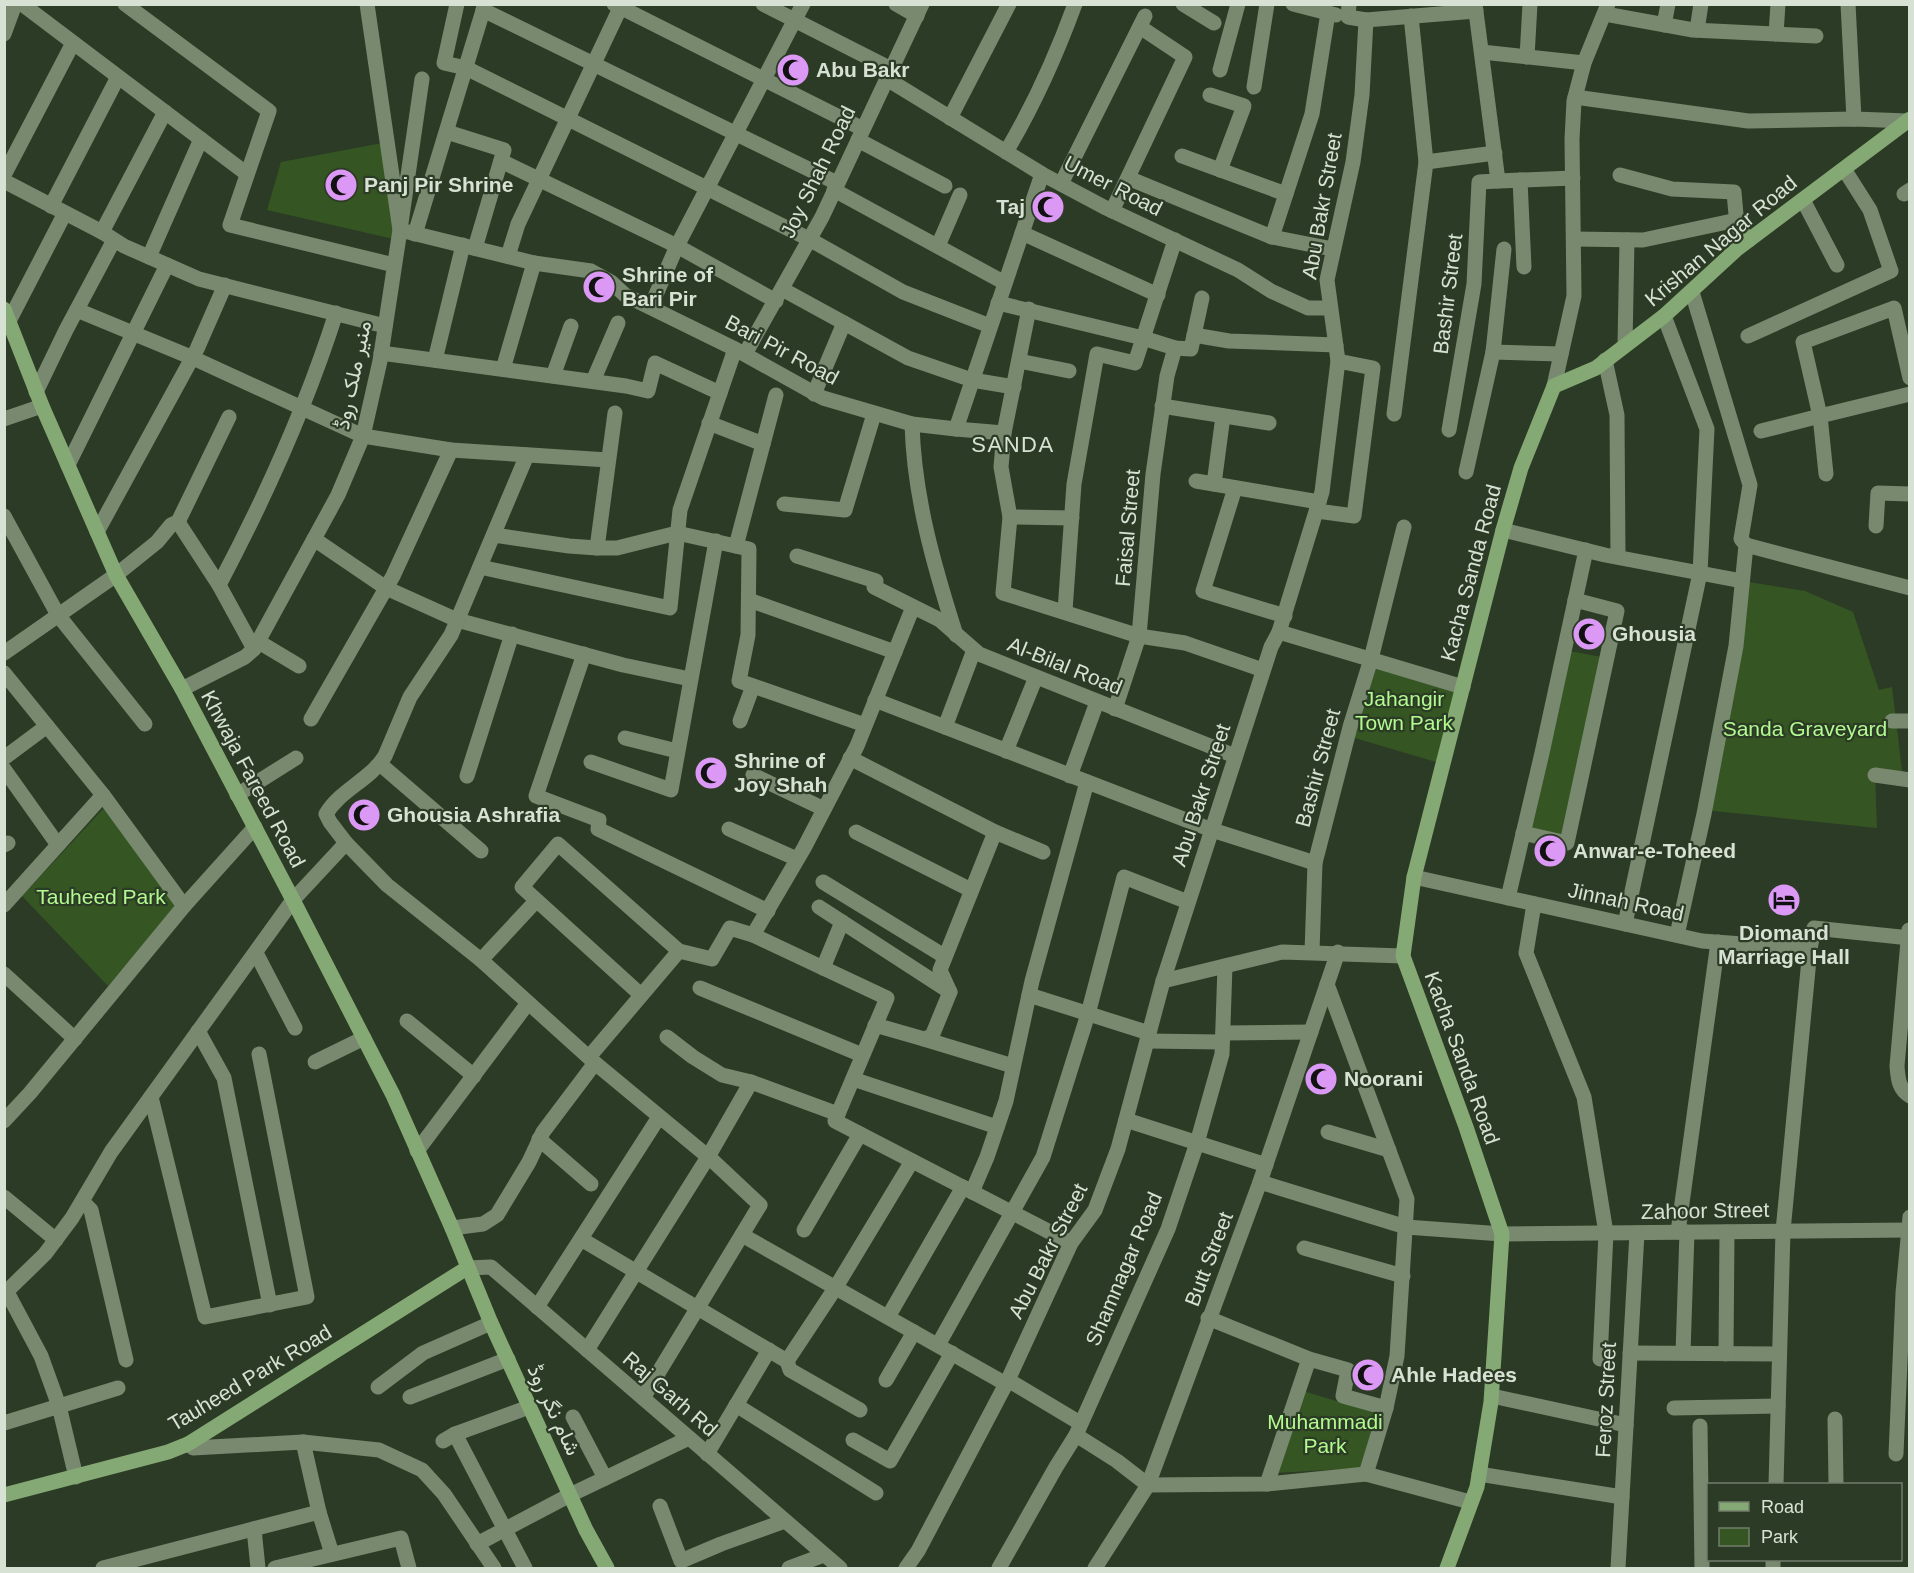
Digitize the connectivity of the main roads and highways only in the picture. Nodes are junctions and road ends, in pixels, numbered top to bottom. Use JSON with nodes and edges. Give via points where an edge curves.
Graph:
{"nodes":[{"id":1,"x":1909,"y":120,"type":"edge"},
{"id":2,"x":6,"y":317,"type":"edge"},
{"id":3,"x":1554,"y":386,"type":"joint"},
{"id":4,"x":467,"y":1268,"type":"junction"},
{"id":5,"x":4,"y":1495,"type":"edge"},
{"id":6,"x":608,"y":1569,"type":"edge"},
{"id":7,"x":1447,"y":1569,"type":"edge"}],
"edges":[{"from":1,"to":3,"type":"main road","name":"Krishan Nagar Road","via":[[1749,240],[1664,316],[1596,368]]},
{"from":2,"to":4,"type":"main road","name":"Khwaja Fareed Road","via":[[116,575],[182,689],[393,1095]]},
{"from":3,"to":7,"type":"main road","name":"Kacha Sanda Road","via":[[1521,468],[1503,530],[1414,877],[1403,956],[1502,1234],[1492,1396],[1477,1487]]},
{"from":4,"to":5,"type":"main road","name":"Tauheed Park Road","via":[[188,1444]]},
{"from":4,"to":6,"type":"main road","name":"شام نگر روڈ","via":[[586,1530]]}]}
